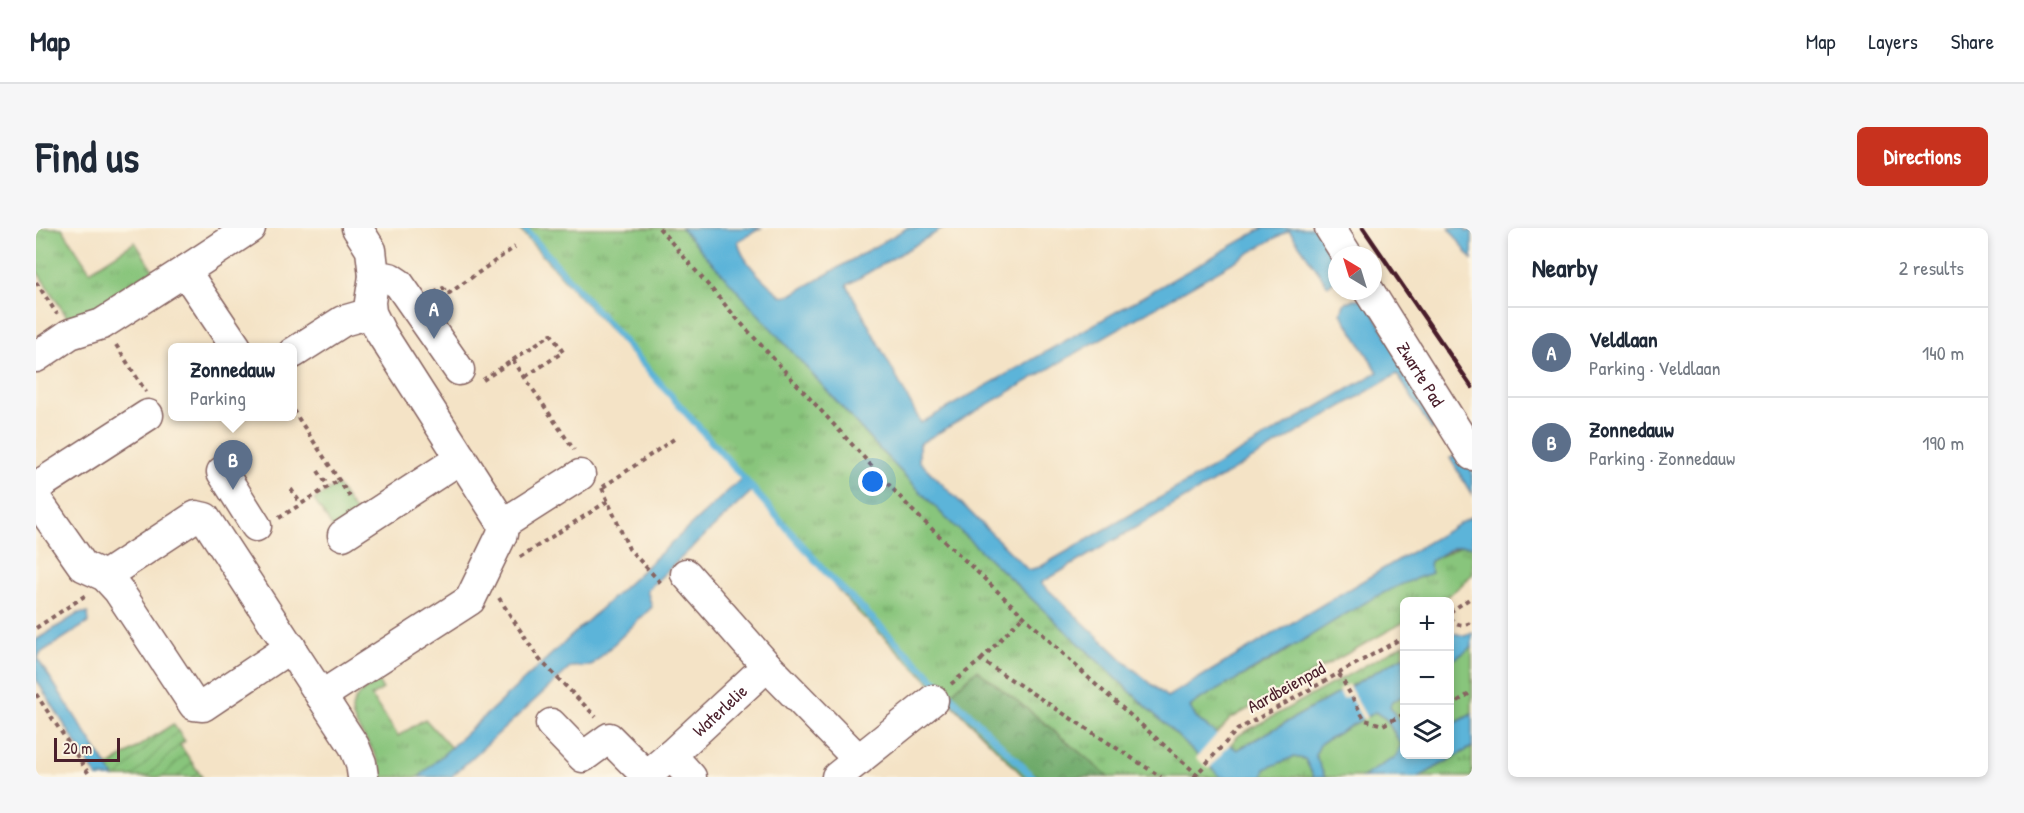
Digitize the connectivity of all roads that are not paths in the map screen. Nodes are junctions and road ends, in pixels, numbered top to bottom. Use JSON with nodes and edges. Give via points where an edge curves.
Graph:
{"nodes":[{"id":1,"x":250,"y":228,"type":"edge"},
{"id":2,"x":357,"y":228,"type":"edge"},
{"id":3,"x":1330,"y":228,"type":"edge"},
{"id":4,"x":1341,"y":246,"type":"edge"},
{"id":5,"x":185,"y":271,"type":"junction"},
{"id":6,"x":374,"y":276,"type":"junction"},
{"id":7,"x":1375,"y":300,"type":"edge"},
{"id":8,"x":371,"y":312,"type":"junction"},
{"id":9,"x":233,"y":343,"type":"edge"},
{"id":10,"x":297,"y":350,"type":"edge"},
{"id":11,"x":36,"y":357,"type":"edge"},
{"id":12,"x":470,"y":376,"type":"road end"},
{"id":13,"x":148,"y":415,"type":"road end"},
{"id":14,"x":1472,"y":455,"type":"edge"},
{"id":15,"x":461,"y":458,"type":"junction"},
{"id":16,"x":591,"y":481,"type":"road end"},
{"id":17,"x":38,"y":503,"type":"edge"},
{"id":18,"x":196,"y":516,"type":"junction"},
{"id":19,"x":503,"y":524,"type":"junction"},
{"id":20,"x":256,"y":526,"type":"road end"},
{"id":21,"x":354,"y":528,"type":"road end"},
{"id":22,"x":105,"y":576,"type":"junction"},
{"id":23,"x":673,"y":578,"type":"road end"},
{"id":24,"x":291,"y":647,"type":"junction"},
{"id":25,"x":767,"y":666,"type":"junction"},
{"id":26,"x":321,"y":696,"type":"junction"},
{"id":27,"x":933,"y":700,"type":"dead end"},
{"id":28,"x":551,"y":724,"type":"dead end"},
{"id":29,"x":671,"y":755,"type":"junction"},
{"id":30,"x":848,"y":768,"type":"edge"},
{"id":31,"x":363,"y":777,"type":"edge"},
{"id":32,"x":691,"y":777,"type":"edge"}],
"edges":[{"from":1,"to":5,"type":"street"},
{"from":2,"to":6,"type":"street","via":[[371,250]]},
{"from":3,"to":4,"type":"street"},
{"from":5,"to":9,"type":"street"},
{"from":5,"to":11,"type":"street","via":[[102,324],[70,334]]},
{"from":6,"to":8,"type":"street"},
{"from":6,"to":12,"type":"street","via":[[399,284]]},
{"from":7,"to":14,"type":"street","name":"Zwarte Pad"},
{"from":8,"to":10,"type":"street","via":[[343,321]]},
{"from":8,"to":15,"type":"street"},
{"from":13,"to":17,"type":"street"},
{"from":15,"to":19,"type":"street"},
{"from":15,"to":21,"type":"street"},
{"from":16,"to":19,"type":"street"},
{"from":17,"to":22,"type":"street","via":[[83,566]]},
{"from":18,"to":20,"type":"street","via":[[227,481]]},
{"from":18,"to":22,"type":"street"},
{"from":18,"to":24,"type":"street","via":[[205,518]]},
{"from":19,"to":26,"type":"street","via":[[502,534],[470,600]]},
{"from":22,"to":24,"type":"street","via":[[194,705],[203,706]]},
{"from":23,"to":25,"type":"street"},
{"from":24,"to":26,"type":"street"},
{"from":25,"to":29,"type":"street","name":"Waterlelie"},
{"from":25,"to":30,"type":"street"},
{"from":26,"to":31,"type":"street","via":[[354,746]]},
{"from":27,"to":30,"type":"street"},
{"from":28,"to":29,"type":"street","name":"Waterlelie","via":[[583,757],[609,738],[644,773],[651,772]]},
{"from":29,"to":32,"type":"street"}]}
